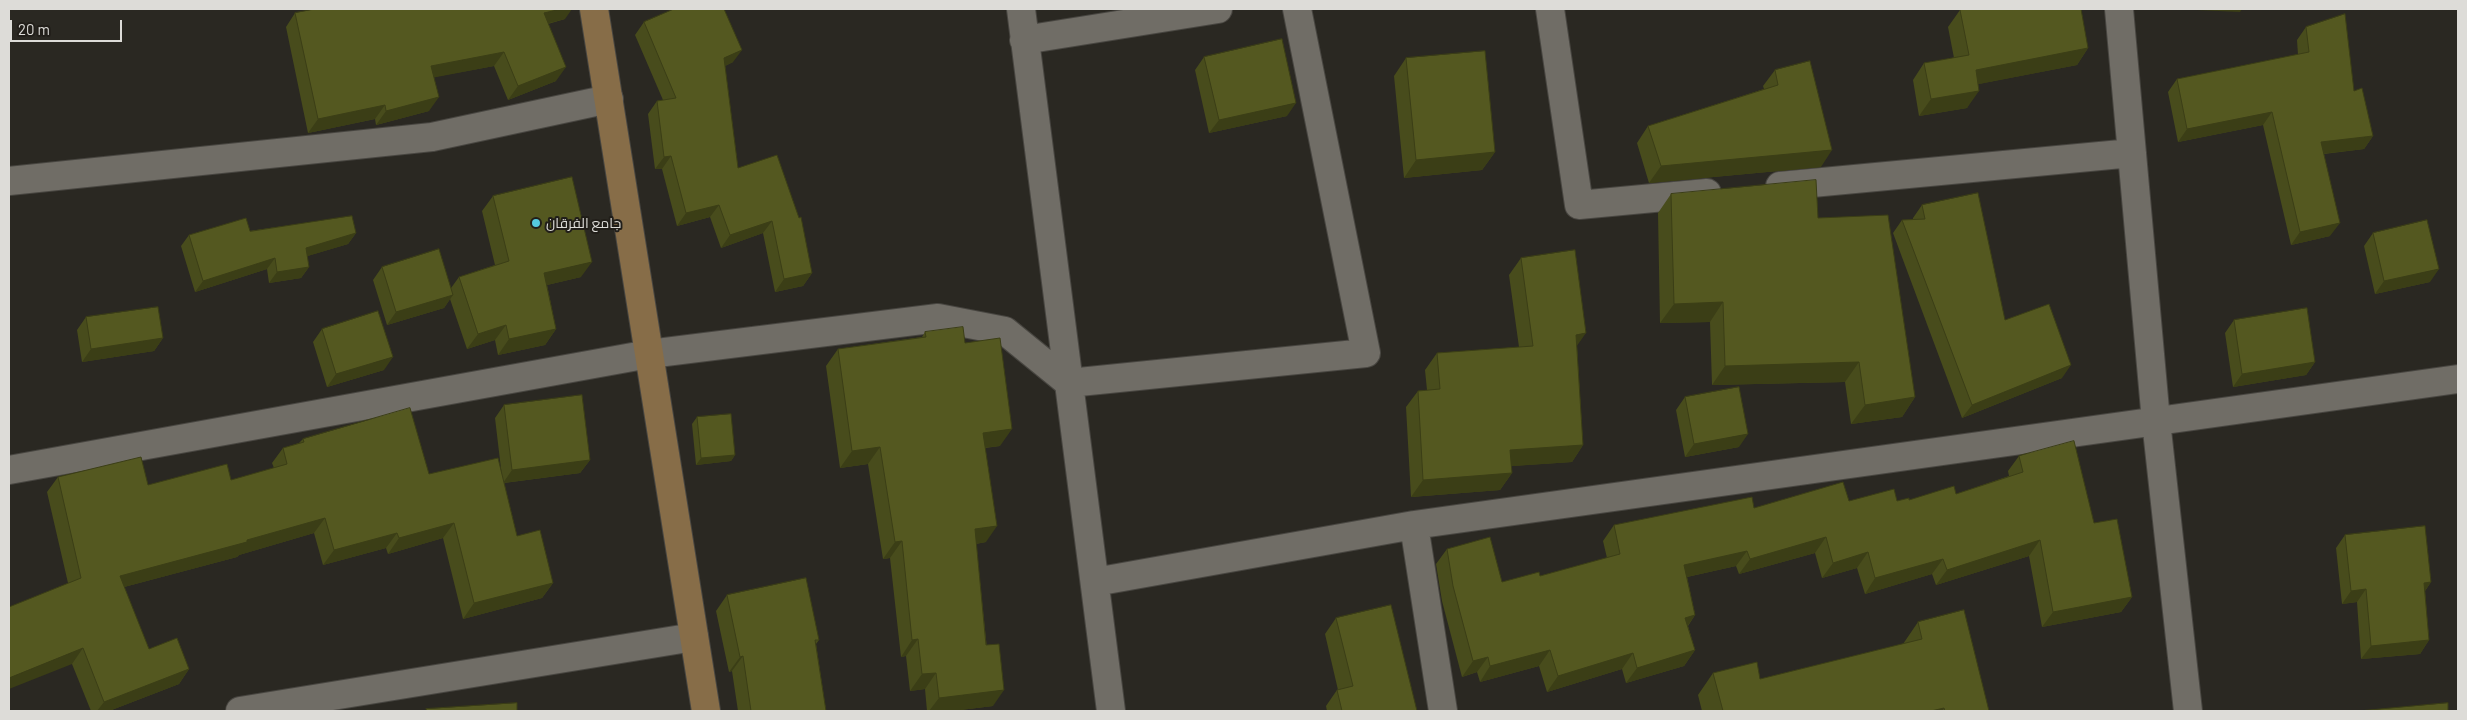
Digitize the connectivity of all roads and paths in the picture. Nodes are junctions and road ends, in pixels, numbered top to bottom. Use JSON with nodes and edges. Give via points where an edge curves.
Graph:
{"nodes":[{"id":1,"x":594,"y":9,"type":"edge"},
{"id":2,"x":1021,"y":9,"type":"edge"},
{"id":3,"x":1218,"y":9,"type":"edge"},
{"id":4,"x":1297,"y":9,"type":"edge"},
{"id":5,"x":1550,"y":9,"type":"edge"},
{"id":6,"x":2118,"y":9,"type":"edge"},
{"id":7,"x":1024,"y":40,"type":"junction"},
{"id":8,"x":609,"y":99,"type":"junction"},
{"id":9,"x":2132,"y":153,"type":"junction"},
{"id":10,"x":9,"y":181,"type":"edge"},
{"id":11,"x":649,"y":354,"type":"junction"},
{"id":12,"x":2458,"y":379,"type":"edge"},
{"id":13,"x":1069,"y":384,"type":"junction"},
{"id":14,"x":2156,"y":421,"type":"junction"},
{"id":15,"x":9,"y":470,"type":"edge"},
{"id":16,"x":1414,"y":525,"type":"junction"},
{"id":17,"x":1095,"y":582,"type":"junction"},
{"id":18,"x":694,"y":637,"type":"junction"},
{"id":19,"x":240,"y":711,"type":"edge"},
{"id":20,"x":706,"y":711,"type":"edge"},
{"id":21,"x":1111,"y":711,"type":"edge"},
{"id":22,"x":1443,"y":711,"type":"edge"},
{"id":23,"x":2188,"y":711,"type":"edge"}],
"edges":[{"from":1,"to":8,"type":"street"},
{"from":2,"to":7,"type":"street"},
{"from":3,"to":7,"type":"street"},
{"from":4,"to":13,"type":"street","via":[[1366,353]]},
{"from":5,"to":9,"type":"street","via":[[1579,205]]},
{"from":6,"to":9,"type":"street"},
{"from":7,"to":13,"type":"street"},
{"from":8,"to":10,"type":"street","via":[[432,137]]},
{"from":8,"to":11,"type":"street"},
{"from":9,"to":14,"type":"street"},
{"from":11,"to":13,"type":"street","via":[[938,318],[1005,331]]},
{"from":11,"to":15,"type":"street"},
{"from":11,"to":18,"type":"street"},
{"from":12,"to":14,"type":"street"},
{"from":13,"to":17,"type":"street"},
{"from":14,"to":16,"type":"street"},
{"from":14,"to":23,"type":"street"},
{"from":16,"to":17,"type":"street"},
{"from":16,"to":22,"type":"street"},
{"from":17,"to":21,"type":"street"},
{"from":18,"to":19,"type":"street"},
{"from":18,"to":20,"type":"street"}]}
